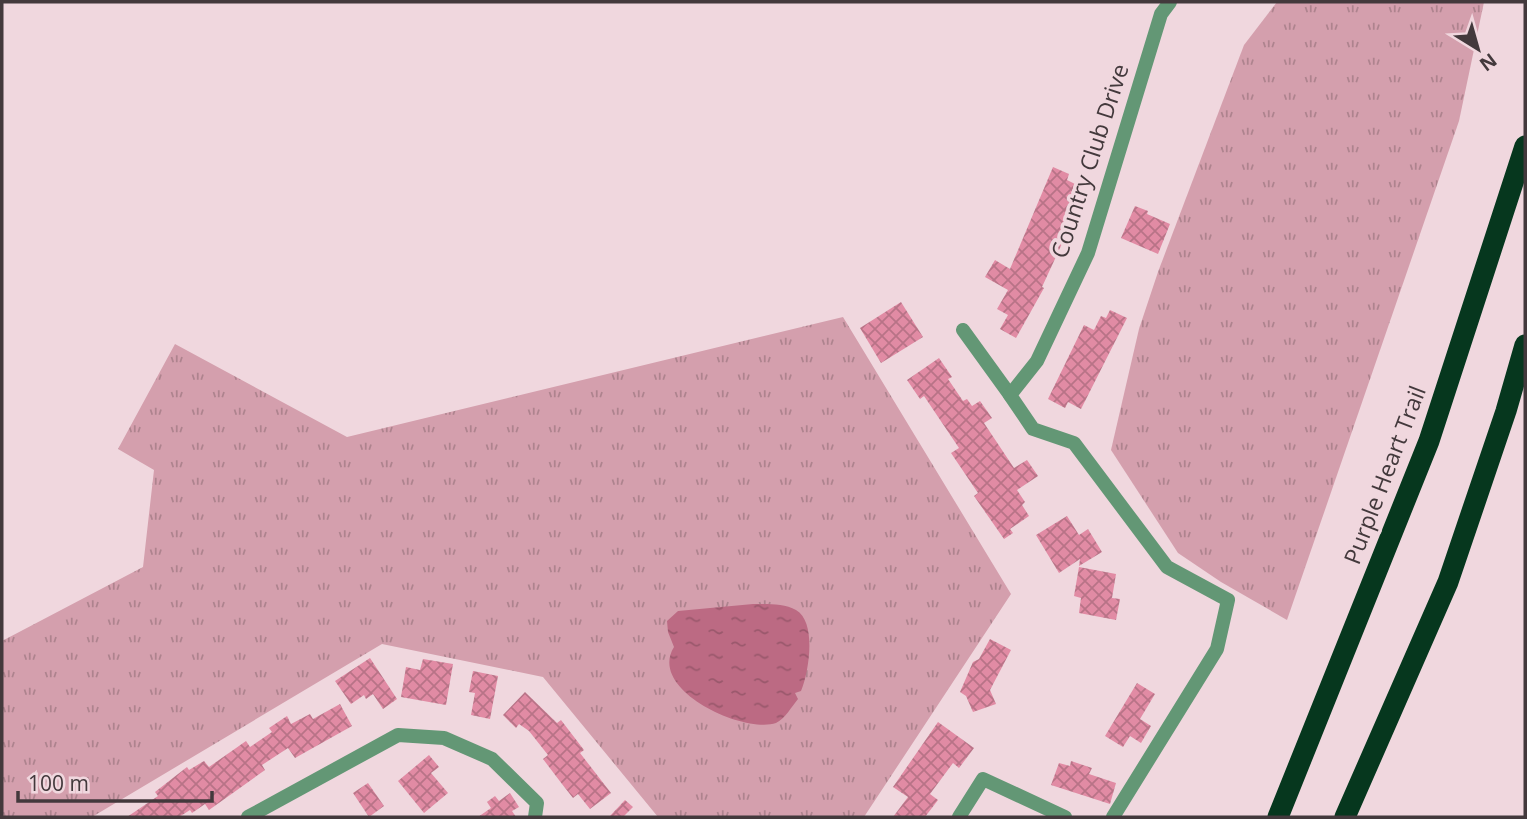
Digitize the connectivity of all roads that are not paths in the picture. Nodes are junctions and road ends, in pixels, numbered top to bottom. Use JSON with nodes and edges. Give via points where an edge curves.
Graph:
{"nodes":[{"id":1,"x":1170,"y":2,"type":"edge"},
{"id":2,"x":1525,"y":146,"type":"edge"},
{"id":3,"x":963,"y":330,"type":"dead end"},
{"id":4,"x":1525,"y":345,"type":"edge"},
{"id":5,"x":1010,"y":395,"type":"junction"},
{"id":6,"x":248,"y":817,"type":"edge"},
{"id":7,"x":535,"y":817,"type":"edge"},
{"id":8,"x":959,"y":817,"type":"edge"},
{"id":9,"x":1065,"y":817,"type":"edge"},
{"id":10,"x":1113,"y":817,"type":"edge"},
{"id":11,"x":1278,"y":817,"type":"edge"},
{"id":12,"x":1345,"y":817,"type":"edge"}],
"edges":[{"from":1,"to":5,"type":"street","name":"Country Club Drive","via":[[1161,14],[1088,254],[1037,361]]},
{"from":2,"to":11,"type":"highway","name":"Purple Heart Trail","via":[[1429,441]]},
{"from":3,"to":5,"type":"street"},
{"from":4,"to":12,"type":"highway","via":[[1448,582]]},
{"from":5,"to":10,"type":"street","via":[[1033,429],[1074,443],[1167,567],[1228,600],[1217,649]]},
{"from":6,"to":7,"type":"street","via":[[398,735],[444,738],[492,759],[537,803]]},
{"from":8,"to":9,"type":"street","via":[[983,779]]}]}
